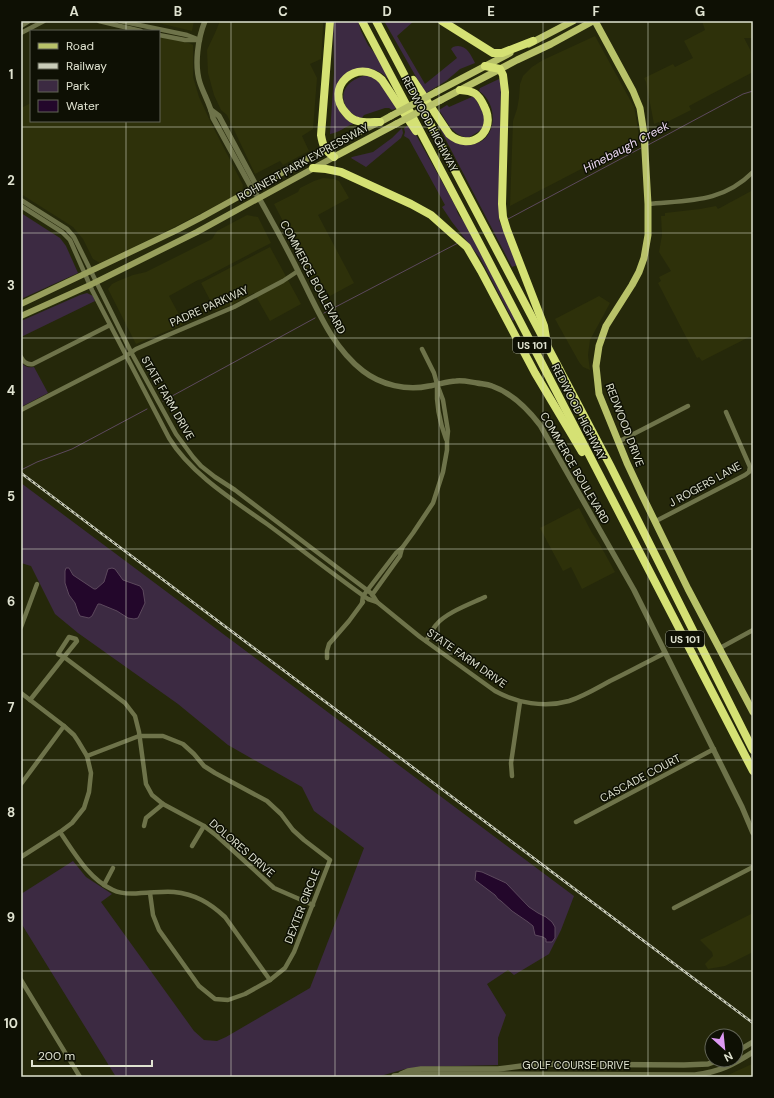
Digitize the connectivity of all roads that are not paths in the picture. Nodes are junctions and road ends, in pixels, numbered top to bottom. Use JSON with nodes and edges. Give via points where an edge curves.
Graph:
{"nodes":[{"id":1,"x":30,"y":21,"type":"edge"},
{"id":2,"x":44,"y":21,"type":"edge"},
{"id":3,"x":99,"y":21,"type":"edge"},
{"id":4,"x":120,"y":21,"type":"edge"},
{"id":5,"x":205,"y":21,"type":"edge"},
{"id":6,"x":330,"y":21,"type":"edge"},
{"id":7,"x":362,"y":21,"type":"edge"},
{"id":8,"x":376,"y":21,"type":"edge"},
{"id":9,"x":442,"y":21,"type":"edge"},
{"id":10,"x":574,"y":21,"type":"edge"},
{"id":11,"x":594,"y":21,"type":"edge"},
{"id":12,"x":21,"y":26,"type":"edge"},
{"id":13,"x":137,"y":30,"type":"edge"},
{"id":14,"x":21,"y":33,"type":"edge"},
{"id":15,"x":160,"y":35,"type":"edge"},
{"id":16,"x":384,"y":36,"type":"junction"},
{"id":17,"x":200,"y":40,"type":"junction"},
{"id":18,"x":534,"y":41,"type":"junction"},
{"id":19,"x":485,"y":66,"type":"junction"},
{"id":20,"x":500,"y":69,"type":"junction"},
{"id":21,"x":460,"y":90,"type":"junction"},
{"id":22,"x":380,"y":122,"type":"junction"},
{"id":23,"x":325,"y":150,"type":"junction"},
{"id":24,"x":334,"y":157,"type":"junction"},
{"id":25,"x":313,"y":168,"type":"junction"},
{"id":26,"x":443,"y":172,"type":"junction"},
{"id":27,"x":753,"y":172,"type":"edge"},
{"id":28,"x":254,"y":188,"type":"junction"},
{"id":29,"x":260,"y":198,"type":"junction"},
{"id":30,"x":21,"y":200,"type":"edge"},
{"id":31,"x":648,"y":204,"type":"junction"},
{"id":32,"x":21,"y":206,"type":"edge"},
{"id":33,"x":298,"y":271,"type":"junction"},
{"id":34,"x":88,"y":272,"type":"junction"},
{"id":35,"x":93,"y":283,"type":"junction"},
{"id":36,"x":21,"y":304,"type":"edge"},
{"id":37,"x":21,"y":316,"type":"edge"},
{"id":38,"x":110,"y":325,"type":"junction"},
{"id":39,"x":547,"y":347,"type":"junction"},
{"id":40,"x":422,"y":349,"type":"dead end"},
{"id":41,"x":131,"y":352,"type":"junction"},
{"id":42,"x":126,"y":356,"type":"junction"},
{"id":43,"x":21,"y":357,"type":"edge"},
{"id":44,"x":437,"y":384,"type":"junction"},
{"id":45,"x":688,"y":406,"type":"dead end"},
{"id":46,"x":21,"y":410,"type":"edge"},
{"id":47,"x":726,"y":412,"type":"dead end"},
{"id":48,"x":618,"y":442,"type":"junction"},
{"id":49,"x":656,"y":521,"type":"junction"},
{"id":50,"x":634,"y":541,"type":"junction"},
{"id":51,"x":402,"y":548,"type":"junction"},
{"id":52,"x":37,"y":584,"type":"dead end"},
{"id":53,"x":367,"y":590,"type":"junction"},
{"id":54,"x":372,"y":594,"type":"junction"},
{"id":55,"x":363,"y":596,"type":"junction"},
{"id":56,"x":485,"y":597,"type":"dead end"},
{"id":57,"x":368,"y":599,"type":"junction"},
{"id":58,"x":377,"y":602,"type":"junction"},
{"id":59,"x":362,"y":603,"type":"junction"},
{"id":60,"x":21,"y":627,"type":"edge"},
{"id":61,"x":753,"y":630,"type":"edge"},
{"id":62,"x":426,"y":641,"type":"junction"},
{"id":63,"x":720,"y":648,"type":"junction"},
{"id":64,"x":665,"y":653,"type":"junction"},
{"id":65,"x":64,"y":657,"type":"junction"},
{"id":66,"x":327,"y":658,"type":"dead end"},
{"id":67,"x":21,"y":693,"type":"edge"},
{"id":68,"x":30,"y":700,"type":"junction"},
{"id":69,"x":520,"y":702,"type":"junction"},
{"id":70,"x":753,"y":712,"type":"edge"},
{"id":71,"x":64,"y":726,"type":"junction"},
{"id":72,"x":140,"y":736,"type":"junction"},
{"id":73,"x":752,"y":748,"type":"edge"},
{"id":74,"x":714,"y":749,"type":"junction"},
{"id":75,"x":87,"y":756,"type":"junction"},
{"id":76,"x":753,"y":771,"type":"edge"},
{"id":77,"x":512,"y":776,"type":"dead end"},
{"id":78,"x":21,"y":784,"type":"edge"},
{"id":79,"x":163,"y":804,"type":"junction"},
{"id":80,"x":576,"y":822,"type":"dead end"},
{"id":81,"x":144,"y":826,"type":"dead end"},
{"id":82,"x":204,"y":826,"type":"junction"},
{"id":83,"x":60,"y":832,"type":"junction"},
{"id":84,"x":753,"y":834,"type":"edge"},
{"id":85,"x":192,"y":846,"type":"dead end"},
{"id":86,"x":21,"y":857,"type":"edge"},
{"id":87,"x":753,"y":867,"type":"edge"},
{"id":88,"x":113,"y":868,"type":"dead end"},
{"id":89,"x":104,"y":885,"type":"junction"},
{"id":90,"x":150,"y":893,"type":"junction"},
{"id":91,"x":313,"y":905,"type":"junction"},
{"id":92,"x":674,"y":908,"type":"dead end"},
{"id":93,"x":21,"y":980,"type":"edge"},
{"id":94,"x":270,"y":980,"type":"junction"},
{"id":95,"x":753,"y":1052,"type":"edge"},
{"id":96,"x":704,"y":1064,"type":"edge"},
{"id":97,"x":657,"y":1065,"type":"junction"},
{"id":98,"x":456,"y":1074,"type":"edge"},
{"id":99,"x":568,"y":1076,"type":"edge"},
{"id":100,"x":657,"y":1076,"type":"edge"},
{"id":101,"x":80,"y":1077,"type":"edge"},
{"id":102,"x":393,"y":1077,"type":"edge"}],
"edges":[{"from":1,"to":12,"type":"street"},
{"from":2,"to":14,"type":"street"},
{"from":3,"to":13,"type":"street"},
{"from":4,"to":17,"type":"street"},
{"from":5,"to":17,"type":"street","name":"COMMERCE BOULEVARD"},
{"from":6,"to":23,"type":"highway","via":[[321,135]]},
{"from":7,"to":26,"type":"highway","name":"REDWOOD HIGHWAY","number":"US 101"},
{"from":8,"to":16,"type":"highway","name":"REDWOOD HIGHWAY","number":"US 101"},
{"from":9,"to":18,"type":"highway","via":[[493,53],[502,53]]},
{"from":10,"to":18,"type":"main road","name":"ROHNERT PARK EXPRESSWAY"},
{"from":11,"to":20,"type":"main road","name":"ROHNERT PARK EXPRESSWAY"},
{"from":11,"to":31,"type":"main road","name":"REDWOOD DRIVE","via":[[638,103],[645,140]]},
{"from":15,"to":17,"type":"street"},
{"from":16,"to":21,"type":"highway","via":[[449,134],[457,140],[467,142],[482,135],[489,117],[482,100],[474,92]]},
{"from":16,"to":39,"type":"highway","name":"REDWOOD HIGHWAY","number":"US 101"},
{"from":17,"to":28,"type":"street","name":"COMMERCE BOULEVARD","via":[[197,59],[199,81],[211,110],[219,116]]},
{"from":18,"to":19,"type":"main road","name":"ROHNERT PARK EXPRESSWAY"},
{"from":19,"to":20,"type":"highway"},
{"from":19,"to":22,"type":"main road","name":"ROHNERT PARK EXPRESSWAY","bridge":true},
{"from":20,"to":21,"type":"main road","name":"ROHNERT PARK EXPRESSWAY"},
{"from":20,"to":39,"type":"highway","via":[[505,87],[503,218],[544,326]]},
{"from":21,"to":24,"type":"main road","name":"ROHNERT PARK EXPRESSWAY","bridge":true},
{"from":22,"to":23,"type":"main road","name":"ROHNERT PARK EXPRESSWAY"},
{"from":22,"to":26,"type":"highway","via":[[357,121],[340,106],[338,94],[342,82],[347,77],[360,71],[378,76]]},
{"from":23,"to":24,"type":"highway"},
{"from":23,"to":28,"type":"main road","name":"ROHNERT PARK EXPRESSWAY"},
{"from":24,"to":25,"type":"main road","name":"ROHNERT PARK EXPRESSWAY"},
{"from":25,"to":29,"type":"main road","name":"ROHNERT PARK EXPRESSWAY"},
{"from":25,"to":50,"type":"highway","via":[[341,172],[411,204],[431,215],[467,247],[535,373]]},
{"from":26,"to":50,"type":"highway","name":"REDWOOD HIGHWAY","number":"US 101"},
{"from":27,"to":31,"type":"street","via":[[736,186],[713,196]]},
{"from":28,"to":29,"type":"street","name":"COMMERCE BOULEVARD"},
{"from":28,"to":34,"type":"main road","name":"ROHNERT PARK EXPRESSWAY","via":[[177,230]]},
{"from":29,"to":33,"type":"street","name":"COMMERCE BOULEVARD"},
{"from":29,"to":35,"type":"main road","name":"ROHNERT PARK EXPRESSWAY"},
{"from":30,"to":34,"type":"street","name":"STATE FARM DRIVE","via":[[71,233],[80,248]]},
{"from":31,"to":48,"type":"main road","name":"REDWOOD DRIVE","via":[[648,234],[644,258],[632,285],[606,326],[598,346],[597,385]]},
{"from":32,"to":34,"type":"street","name":"STATE FARM DRIVE","via":[[67,236]]},
{"from":33,"to":41,"type":"street","name":"PADRE PARKWAY","via":[[234,307]]},
{"from":33,"to":44,"type":"street","name":"COMMERCE BOULEVARD","via":[[326,328],[346,355],[364,372],[377,380],[414,388]]},
{"from":34,"to":35,"type":"street","name":"STATE FARM DRIVE"},
{"from":34,"to":36,"type":"main road","name":"ROHNERT PARK EXPRESSWAY"},
{"from":35,"to":37,"type":"main road","name":"ROHNERT PARK EXPRESSWAY"},
{"from":35,"to":38,"type":"street","name":"STATE FARM DRIVE"},
{"from":35,"to":41,"type":"street","name":"STATE FARM DRIVE"},
{"from":38,"to":42,"type":"street","name":"STATE FARM DRIVE"},
{"from":38,"to":43,"type":"street","via":[[33,364],[27,364]]},
{"from":39,"to":73,"type":"highway","name":"REDWOOD HIGHWAY","number":"US 101","via":[[610,465]]},
{"from":40,"to":44,"type":"street"},
{"from":41,"to":42,"type":"street","name":"PADRE PARKWAY"},
{"from":41,"to":53,"type":"street","name":"STATE FARM DRIVE","via":[[180,441],[201,466]]},
{"from":42,"to":46,"type":"street","name":"PADRE PARKWAY"},
{"from":42,"to":55,"type":"street","name":"STATE FARM DRIVE","via":[[174,446],[197,472]]},
{"from":44,"to":51,"type":"street","via":[[436,396],[447,441],[443,472],[433,502]]},
{"from":44,"to":64,"type":"street","name":"COMMERCE BOULEVARD","via":[[465,381],[491,385],[512,396],[529,410],[634,590]]},
{"from":45,"to":48,"type":"street"},
{"from":47,"to":49,"type":"street","name":"J ROGERS LANE","via":[[750,466],[748,472]]},
{"from":48,"to":49,"type":"main road","name":"REDWOOD DRIVE"},
{"from":49,"to":63,"type":"main road","name":"REDWOOD DRIVE","via":[[674,562]]},
{"from":50,"to":76,"type":"highway","name":"REDWOOD HIGHWAY","number":"US 101"},
{"from":51,"to":53,"type":"street"},
{"from":51,"to":54,"type":"street","via":[[400,556]]},
{"from":52,"to":60,"type":"street"},
{"from":53,"to":54,"type":"street","name":"STATE FARM DRIVE"},
{"from":53,"to":55,"type":"street"},
{"from":54,"to":57,"type":"street"},
{"from":54,"to":58,"type":"street","name":"STATE FARM DRIVE"},
{"from":55,"to":57,"type":"street","name":"STATE FARM DRIVE"},
{"from":55,"to":59,"type":"street"},
{"from":56,"to":62,"type":"street","via":[[447,615],[436,625]]},
{"from":57,"to":58,"type":"street","name":"STATE FARM DRIVE"},
{"from":57,"to":59,"type":"street"},
{"from":58,"to":62,"type":"street","name":"STATE FARM DRIVE"},
{"from":59,"to":66,"type":"street","via":[[329,644]]},
{"from":61,"to":63,"type":"street"},
{"from":62,"to":69,"type":"street","name":"STATE FARM DRIVE","via":[[495,691]]},
{"from":63,"to":70,"type":"main road","name":"REDWOOD DRIVE"},
{"from":64,"to":69,"type":"street","name":"STATE FARM DRIVE","via":[[568,701],[540,704]]},
{"from":64,"to":74,"type":"street","name":"COMMERCE BOULEVARD"},
{"from":65,"to":65,"type":"street","via":[[76,641],[76,639],[69,637],[59,651],[58,654]]},
{"from":65,"to":68,"type":"street"},
{"from":65,"to":72,"type":"street","name":"DOLORES DRIVE","via":[[125,703],[135,716]]},
{"from":67,"to":68,"type":"street"},
{"from":68,"to":71,"type":"street"},
{"from":69,"to":77,"type":"street","via":[[511,763]]},
{"from":71,"to":75,"type":"street","via":[[78,740]]},
{"from":71,"to":78,"type":"street"},
{"from":72,"to":75,"type":"street","name":"DEXTER CIRCLE"},
{"from":72,"to":79,"type":"street","name":"DOLORES DRIVE","via":[[146,784],[152,795]]},
{"from":72,"to":91,"type":"street","name":"DEXTER CIRCLE","via":[[163,736],[182,744],[204,766],[267,801],[293,830],[330,860]]},
{"from":74,"to":80,"type":"street","name":"CASCADE COURT"},
{"from":74,"to":84,"type":"street","name":"COMMERCE BOULEVARD"},
{"from":75,"to":83,"type":"street","via":[[91,773],[84,808],[72,823]]},
{"from":79,"to":81,"type":"street","via":[[146,818]]},
{"from":79,"to":82,"type":"street","name":"DOLORES DRIVE"},
{"from":82,"to":85,"type":"street"},
{"from":82,"to":91,"type":"street","name":"DOLORES DRIVE","via":[[274,888]]},
{"from":83,"to":86,"type":"street"},
{"from":83,"to":89,"type":"street","via":[[84,868]]},
{"from":87,"to":92,"type":"street"},
{"from":88,"to":89,"type":"street"},
{"from":89,"to":90,"type":"street","via":[[115,891],[131,894]]},
{"from":90,"to":94,"type":"street","via":[[188,894],[212,905],[225,917]]},
{"from":90,"to":94,"type":"street","name":"DEXTER CIRCLE","via":[[153,915],[159,930],[199,986],[215,999],[228,1000]]},
{"from":91,"to":94,"type":"street","name":"DEXTER CIRCLE","via":[[285,968]]},
{"from":93,"to":101,"type":"street"},
{"from":95,"to":100,"type":"street","name":"GOLF COURSE DRIVE","via":[[727,1067],[709,1073]]},
{"from":96,"to":97,"type":"street","name":"GOLF COURSE DRIVE"},
{"from":97,"to":98,"type":"street","name":"GOLF COURSE DRIVE","via":[[536,1064]]},
{"from":97,"to":100,"type":"street"},
{"from":98,"to":99,"type":"street","name":"GOLF COURSE DRIVE"},
{"from":98,"to":102,"type":"street","name":"GOLF COURSE DRIVE"},
{"from":99,"to":100,"type":"street","name":"GOLF COURSE DRIVE"}]}
